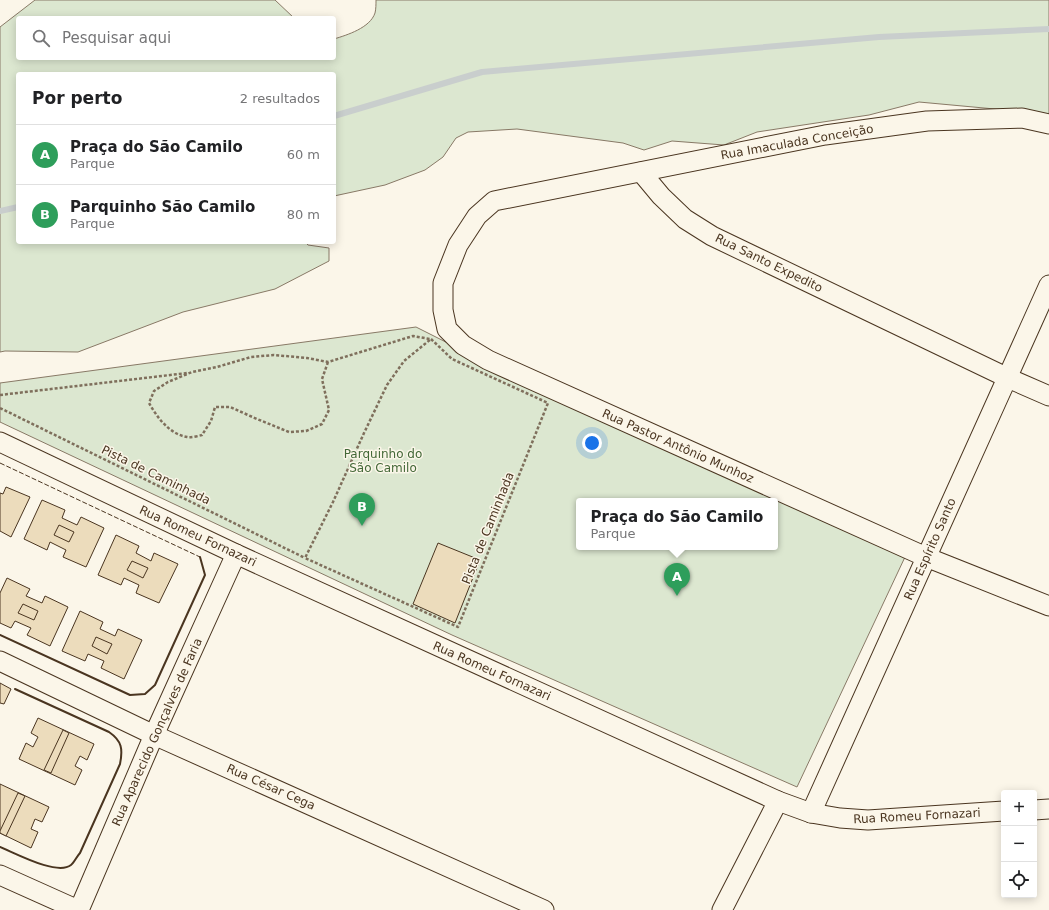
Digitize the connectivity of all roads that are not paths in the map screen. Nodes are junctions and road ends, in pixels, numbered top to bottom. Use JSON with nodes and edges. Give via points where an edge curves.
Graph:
{"nodes":[{"id":1,"x":1049,"y":124,"type":"edge"},
{"id":2,"x":641,"y":172,"type":"junction"},
{"id":3,"x":1049,"y":285,"type":"edge"},
{"id":4,"x":1008,"y":378,"type":"junction"},
{"id":5,"x":1049,"y":396,"type":"edge"},
{"id":6,"x":0,"y":442,"type":"edge"},
{"id":7,"x":236,"y":554,"type":"junction"},
{"id":8,"x":926,"y":557,"type":"junction"},
{"id":9,"x":1049,"y":606,"type":"edge"},
{"id":10,"x":0,"y":661,"type":"edge"},
{"id":11,"x":154,"y":735,"type":"junction"},
{"id":12,"x":778,"y":801,"type":"junction"},
{"id":13,"x":1049,"y":808,"type":"edge"},
{"id":14,"x":1037,"y":810,"type":"edge"},
{"id":15,"x":1001,"y":812,"type":"edge"},
{"id":16,"x":811,"y":813,"type":"junction"},
{"id":17,"x":0,"y":875,"type":"edge"},
{"id":18,"x":78,"y":910,"type":"edge"},
{"id":19,"x":544,"y":910,"type":"edge"},
{"id":20,"x":722,"y":910,"type":"edge"}],
"edges":[{"from":1,"to":2,"type":"street","name":"Rua Imaculada Conceição","via":[[1022,118],[927,121],[825,135]]},
{"from":2,"to":4,"type":"street","name":"Rua Santo Expedito","via":[[685,219],[712,236]]},
{"from":2,"to":8,"type":"street","name":"Rua Pastor Antônio Munhoz","via":[[494,201],[477,216],[458,245],[443,284],[443,310],[447,329],[463,344],[488,360]]},
{"from":3,"to":4,"type":"street","name":"Rua Espírito Santo"},
{"from":4,"to":5,"type":"street","name":"Rua Santo Expedito"},
{"from":4,"to":8,"type":"street","name":"Rua Espírito Santo"},
{"from":6,"to":7,"type":"street","name":"Rua Romeu Fornazari"},
{"from":7,"to":11,"type":"street","name":"Rua Aparecido Gonçalves de Faria"},
{"from":7,"to":12,"type":"street","name":"Rua Romeu Fornazari"},
{"from":8,"to":9,"type":"street","name":"Rua Pastor Antônio Munhoz"},
{"from":8,"to":16,"type":"street","name":"Rua Espírito Santo"},
{"from":10,"to":11,"type":"street","name":"Rua César Cega"},
{"from":11,"to":18,"type":"street","name":"Rua Aparecido Gonçalves de Faria"},
{"from":11,"to":19,"type":"street","name":"Rua César Cega"},
{"from":12,"to":16,"type":"street","name":"Rua Romeu Fornazari"},
{"from":12,"to":20,"type":"street"},
{"from":13,"to":14,"type":"street"},
{"from":15,"to":16,"type":"street","name":"Rua Romeu Fornazari","via":[[868,820]]},
{"from":17,"to":18,"type":"street"}]}
